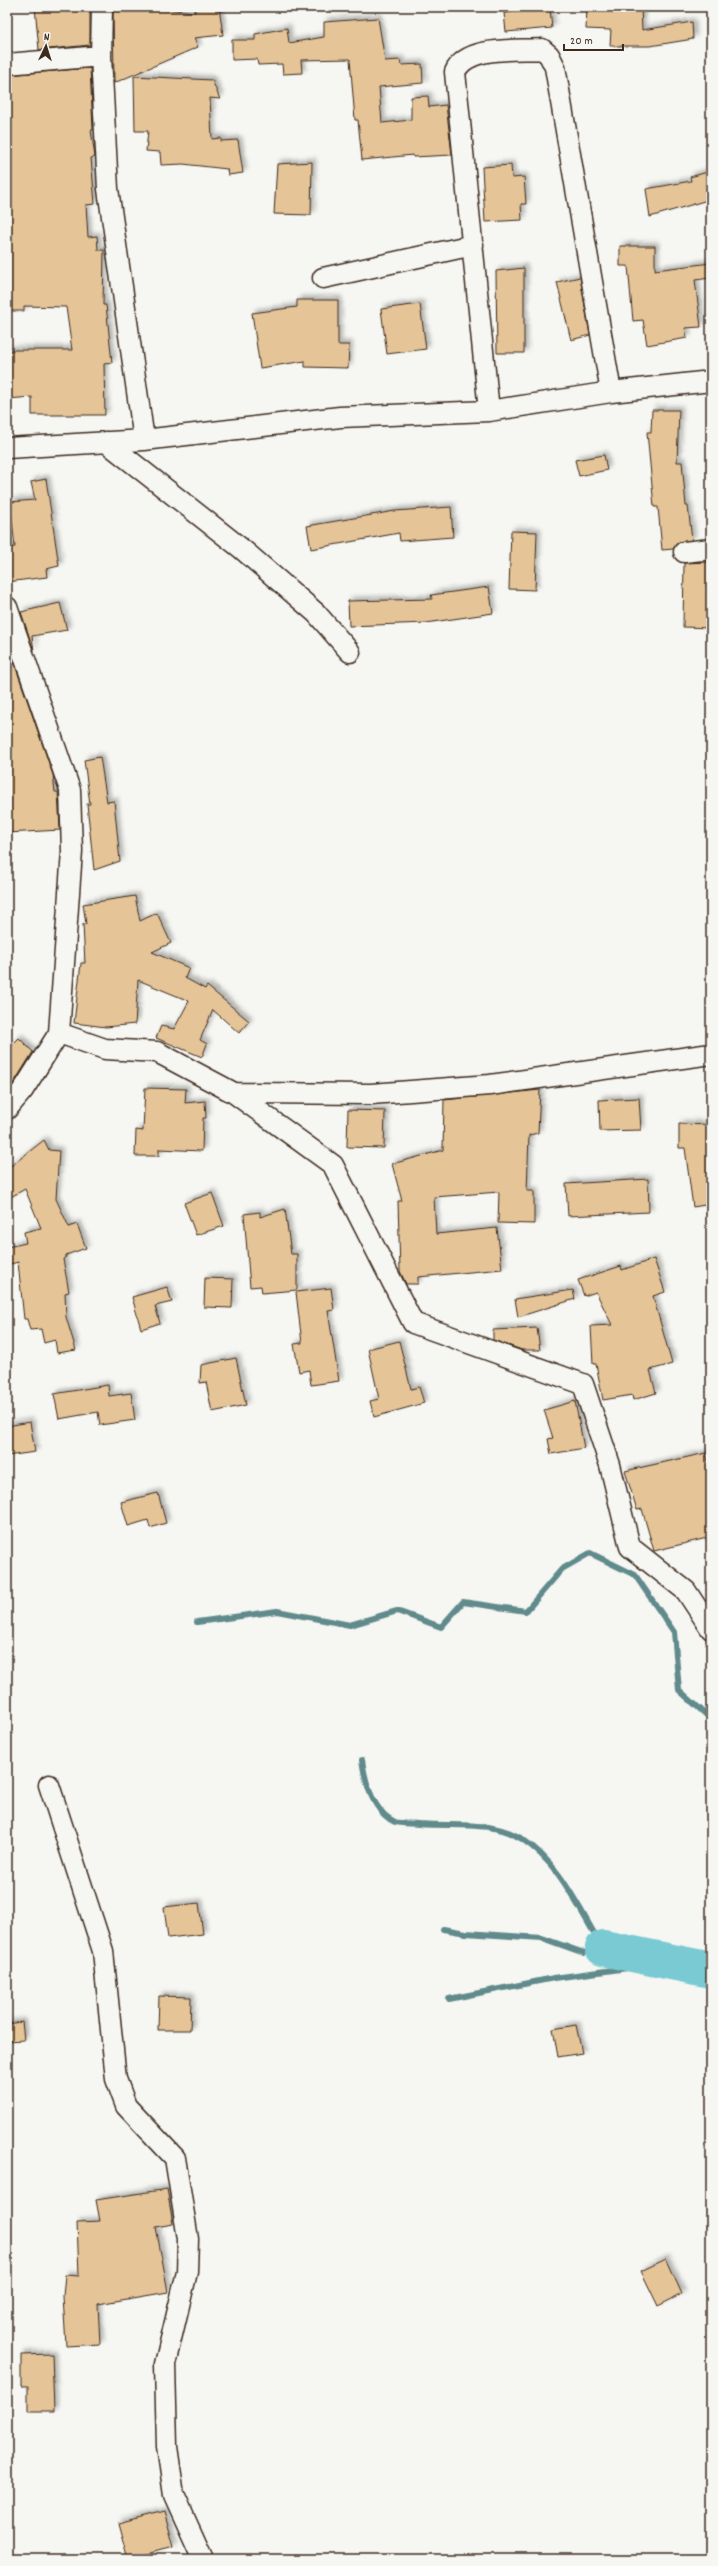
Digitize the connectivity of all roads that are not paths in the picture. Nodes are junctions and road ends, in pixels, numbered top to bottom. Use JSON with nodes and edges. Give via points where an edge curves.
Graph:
{"nodes":[{"id":1,"x":102,"y":7,"type":"edge"},
{"id":2,"x":101,"y":56,"type":"junction"},
{"id":3,"x":7,"y":64,"type":"edge"},
{"id":4,"x":473,"y":246,"type":"junction"},
{"id":5,"x":323,"y":278,"type":"dead end"},
{"id":6,"x":711,"y":380,"type":"edge"},
{"id":7,"x":611,"y":392,"type":"junction"},
{"id":8,"x":489,"y":411,"type":"junction"},
{"id":9,"x":144,"y":440,"type":"junction"},
{"id":10,"x":106,"y":442,"type":"junction"},
{"id":11,"x":7,"y":448,"type":"edge"},
{"id":12,"x":711,"y":549,"type":"edge"},
{"id":13,"x":684,"y":552,"type":"dead end"},
{"id":14,"x":7,"y":607,"type":"edge"},
{"id":15,"x":350,"y":652,"type":"dead end"},
{"id":16,"x":59,"y":1032,"type":"junction"},
{"id":17,"x":711,"y":1054,"type":"edge"},
{"id":18,"x":234,"y":1093,"type":"junction"},
{"id":19,"x":7,"y":1109,"type":"edge"},
{"id":20,"x":711,"y":1629,"type":"edge"},
{"id":21,"x":49,"y":1785,"type":"dead end"},
{"id":22,"x":203,"y":2559,"type":"edge"}],
"edges":[{"from":1,"to":2,"type":"street"},
{"from":2,"to":3,"type":"street"},
{"from":2,"to":9,"type":"street","via":[[108,189]]},
{"from":4,"to":5,"type":"street"},
{"from":4,"to":7,"type":"street","via":[[455,72],[458,64],[477,54],[542,49],[549,55],[555,68]]},
{"from":4,"to":8,"type":"street"},
{"from":6,"to":7,"type":"street"},
{"from":7,"to":8,"type":"street"},
{"from":8,"to":9,"type":"street","via":[[340,417]]},
{"from":9,"to":10,"type":"street"},
{"from":10,"to":11,"type":"street"},
{"from":10,"to":15,"type":"street","via":[[242,549],[316,613]]},
{"from":12,"to":13,"type":"street"},
{"from":14,"to":16,"type":"street","via":[[70,790],[71,865]]},
{"from":16,"to":18,"type":"street","via":[[105,1049],[157,1052]]},
{"from":16,"to":19,"type":"street","via":[[23,1090]]},
{"from":17,"to":18,"type":"street","via":[[490,1085],[418,1091],[371,1094]]},
{"from":18,"to":20,"type":"street","via":[[333,1165],[413,1323],[583,1384],[610,1466],[630,1547],[686,1591]]},
{"from":21,"to":22,"type":"street","via":[[103,1951],[116,2079],[126,2106],[175,2158],[188,2239],[187,2272],[165,2364],[167,2447],[174,2495]]}]}
